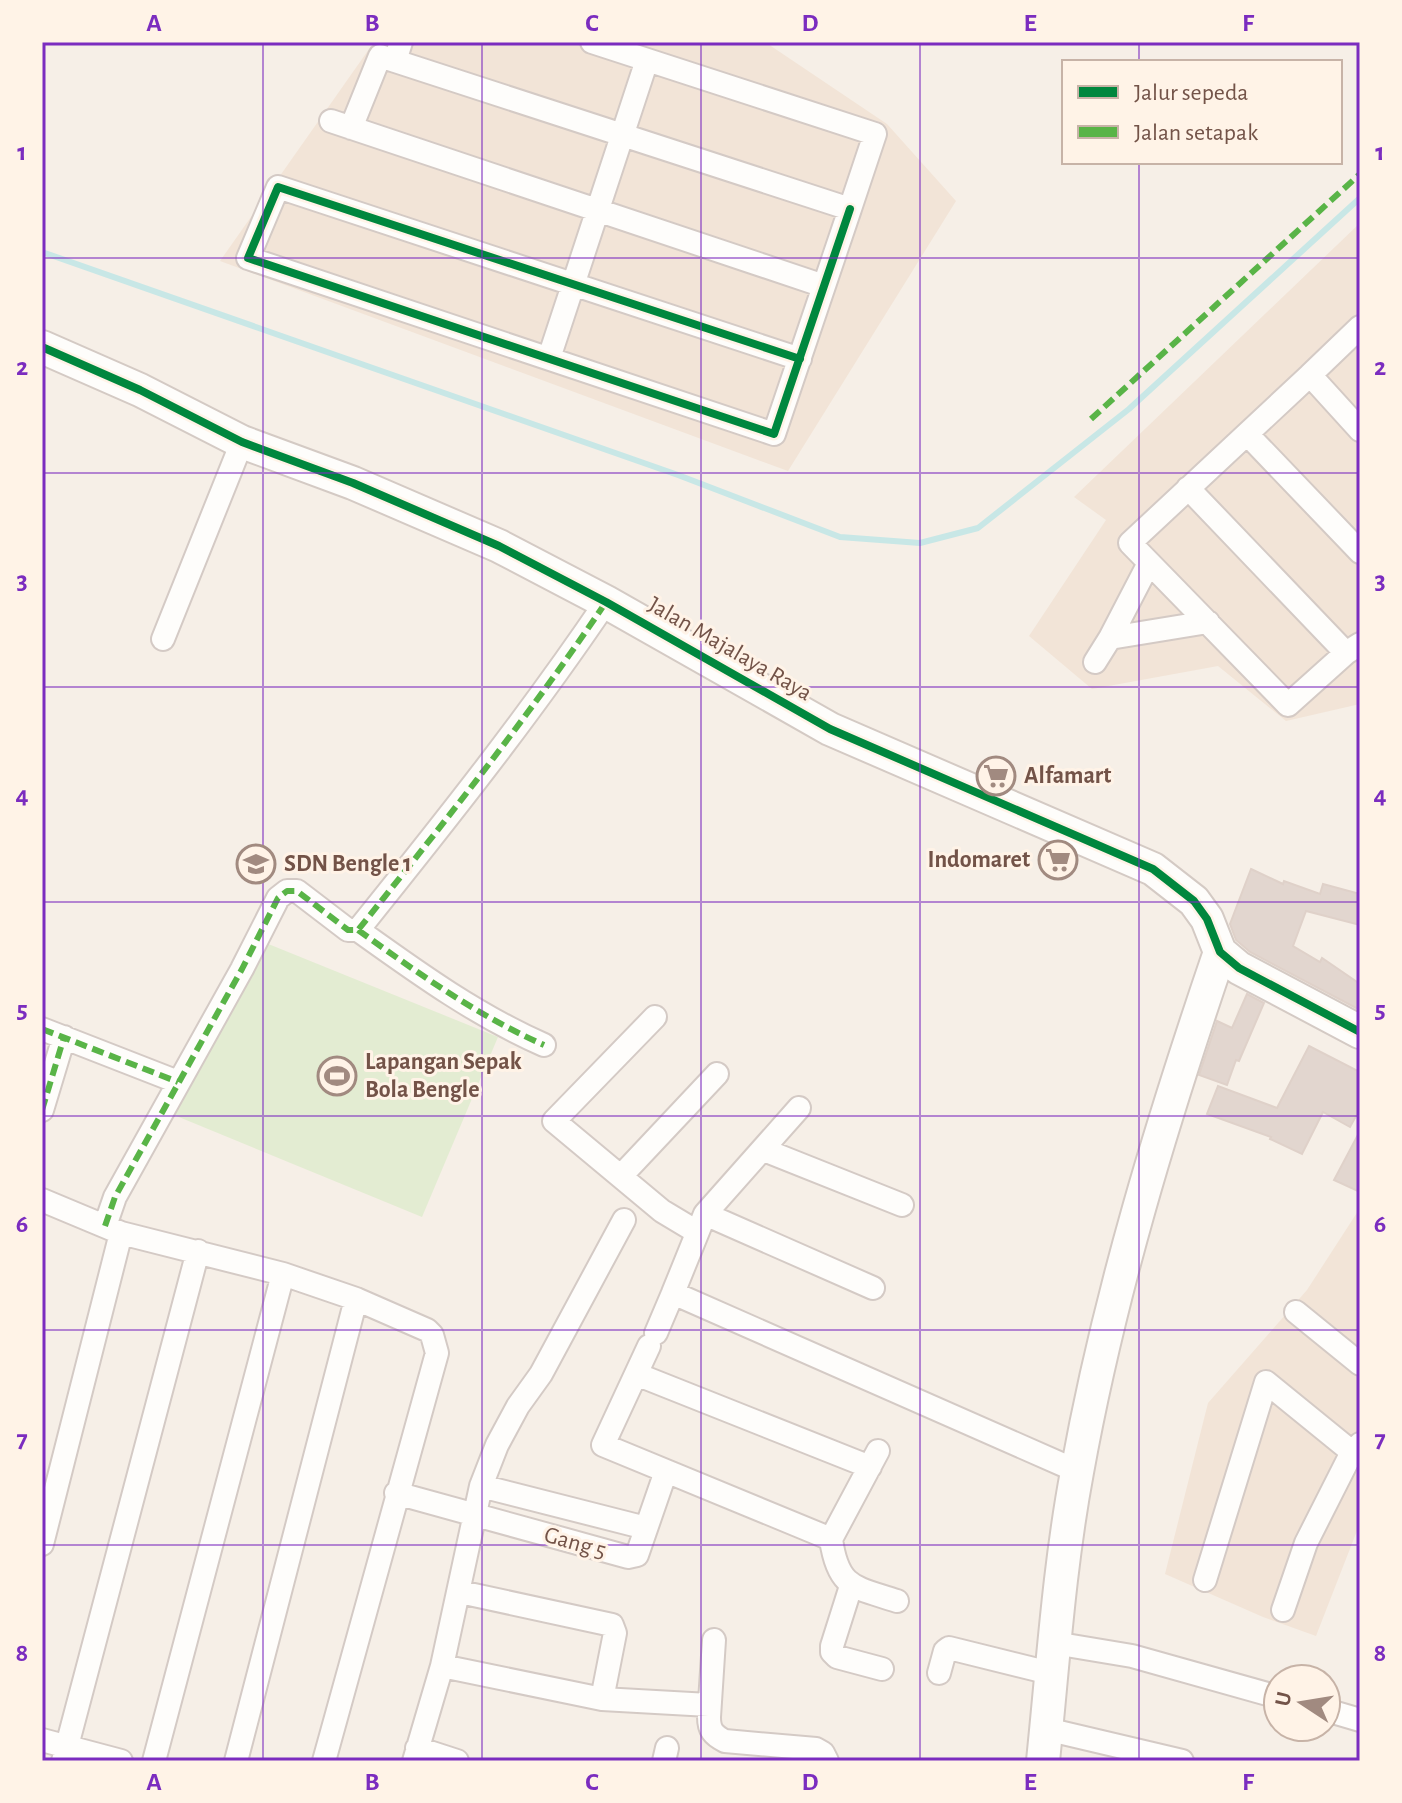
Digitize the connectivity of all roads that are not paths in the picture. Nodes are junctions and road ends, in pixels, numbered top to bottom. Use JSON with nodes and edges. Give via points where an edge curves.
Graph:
{"nodes":[{"id":1,"x":592,"y":42,"type":"edge"},
{"id":2,"x":398,"y":52,"type":"edge"},
{"id":3,"x":647,"y":60,"type":"junction"},
{"id":4,"x":623,"y":135,"type":"junction"},
{"id":5,"x":850,"y":209,"type":"junction"},
{"id":6,"x":598,"y":210,"type":"junction"},
{"id":7,"x":573,"y":284,"type":"junction"},
{"id":8,"x":824,"y":286,"type":"junction"},
{"id":9,"x":1360,"y":327,"type":"edge"},
{"id":10,"x":42,"y":347,"type":"edge"},
{"id":11,"x":549,"y":358,"type":"junction"},
{"id":12,"x":800,"y":359,"type":"junction"},
{"id":13,"x":1310,"y":375,"type":"junction"},
{"id":14,"x":1360,"y":430,"type":"edge"},
{"id":15,"x":1247,"y":434,"type":"junction"},
{"id":16,"x":242,"y":442,"type":"junction"},
{"id":17,"x":1188,"y":488,"type":"junction"},
{"id":18,"x":1360,"y":552,"type":"edge"},
{"id":19,"x":1149,"y":563,"type":"junction"},
{"id":20,"x":606,"y":602,"type":"junction"},
{"id":21,"x":1208,"y":622,"type":"junction"},
{"id":22,"x":1110,"y":638,"type":"junction"},
{"id":23,"x":163,"y":639,"type":"dead end"},
{"id":24,"x":1353,"y":648,"type":"edge"},
{"id":25,"x":1095,"y":662,"type":"dead end"},
{"id":26,"x":358,"y":930,"type":"junction"},
{"id":27,"x":1220,"y":952,"type":"junction"},
{"id":28,"x":655,"y":1017,"type":"dead end"},
{"id":29,"x":42,"y":1029,"type":"edge"},
{"id":30,"x":1360,"y":1032,"type":"edge"},
{"id":31,"x":64,"y":1037,"type":"junction"},
{"id":32,"x":544,"y":1045,"type":"dead end"},
{"id":33,"x":717,"y":1074,"type":"dead end"},
{"id":34,"x":178,"y":1082,"type":"junction"},
{"id":35,"x":799,"y":1108,"type":"dead end"},
{"id":36,"x":42,"y":1110,"type":"edge"},
{"id":37,"x":764,"y":1150,"type":"junction"},
{"id":38,"x":621,"y":1176,"type":"junction"},
{"id":39,"x":42,"y":1200,"type":"edge"},
{"id":40,"x":902,"y":1205,"type":"dead end"},
{"id":41,"x":624,"y":1220,"type":"dead end"},
{"id":42,"x":701,"y":1223,"type":"junction"},
{"id":43,"x":113,"y":1230,"type":"junction"},
{"id":44,"x":198,"y":1251,"type":"junction"},
{"id":45,"x":283,"y":1274,"type":"junction"},
{"id":46,"x":873,"y":1288,"type":"dead end"},
{"id":47,"x":673,"y":1293,"type":"junction"},
{"id":48,"x":356,"y":1299,"type":"junction"},
{"id":49,"x":1296,"y":1312,"type":"dead end"},
{"id":50,"x":1360,"y":1364,"type":"edge"},
{"id":51,"x":636,"y":1374,"type":"junction"},
{"id":52,"x":1356,"y":1448,"type":"edge"},
{"id":53,"x":666,"y":1471,"type":"junction"},
{"id":54,"x":1077,"y":1471,"type":"junction"},
{"id":55,"x":481,"y":1486,"type":"junction"},
{"id":56,"x":396,"y":1493,"type":"junction"},
{"id":57,"x":475,"y":1514,"type":"junction"},
{"id":58,"x":646,"y":1528,"type":"junction"},
{"id":59,"x":831,"y":1539,"type":"junction"},
{"id":60,"x":42,"y":1544,"type":"edge"},
{"id":61,"x":1205,"y":1580,"type":"dead end"},
{"id":62,"x":851,"y":1586,"type":"junction"},
{"id":63,"x":460,"y":1592,"type":"junction"},
{"id":64,"x":897,"y":1601,"type":"dead end"},
{"id":65,"x":1283,"y":1610,"type":"dead end"},
{"id":66,"x":714,"y":1640,"type":"dead end"},
{"id":67,"x":1052,"y":1658,"type":"junction"},
{"id":68,"x":442,"y":1666,"type":"junction"},
{"id":69,"x":882,"y":1669,"type":"dead end"},
{"id":70,"x":939,"y":1673,"type":"dead end"},
{"id":71,"x":1262,"y":1693,"type":"edge"},
{"id":72,"x":602,"y":1699,"type":"junction"},
{"id":73,"x":709,"y":1705,"type":"junction"},
{"id":74,"x":42,"y":1740,"type":"edge"},
{"id":75,"x":1045,"y":1745,"type":"edge"},
{"id":76,"x":744,"y":1752,"type":"edge"},
{"id":77,"x":65,"y":1754,"type":"edge"},
{"id":78,"x":416,"y":1754,"type":"edge"},
{"id":79,"x":121,"y":1761,"type":"edge"},
{"id":80,"x":154,"y":1761,"type":"edge"},
{"id":81,"x":236,"y":1761,"type":"edge"},
{"id":82,"x":324,"y":1761,"type":"edge"},
{"id":83,"x":457,"y":1761,"type":"edge"},
{"id":84,"x":827,"y":1761,"type":"edge"},
{"id":85,"x":1182,"y":1761,"type":"edge"}],
"edges":[{"from":1,"to":3,"type":"street"},
{"from":2,"to":4,"type":"street"},
{"from":2,"to":6,"type":"street","via":[[380,56],[341,125]]},
{"from":3,"to":4,"type":"street"},
{"from":3,"to":5,"type":"street","via":[[875,134]]},
{"from":4,"to":5,"type":"street"},
{"from":4,"to":6,"type":"street"},
{"from":5,"to":8,"type":"street"},
{"from":6,"to":7,"type":"street"},
{"from":6,"to":8,"type":"street"},
{"from":7,"to":11,"type":"street"},
{"from":7,"to":11,"type":"street","via":[[278,187],[248,258]]},
{"from":7,"to":12,"type":"street"},
{"from":8,"to":12,"type":"street"},
{"from":9,"to":13,"type":"street"},
{"from":10,"to":16,"type":"street","name":"Jalan Majalaya Raya"},
{"from":11,"to":12,"type":"street","via":[[774,434]]},
{"from":13,"to":14,"type":"street"},
{"from":13,"to":15,"type":"street"},
{"from":15,"to":17,"type":"street"},
{"from":15,"to":18,"type":"street"},
{"from":16,"to":20,"type":"street","name":"Jalan Majalaya Raya","via":[[429,514]]},
{"from":16,"to":23,"type":"street"},
{"from":17,"to":19,"type":"street","via":[[1130,543]]},
{"from":17,"to":24,"type":"street"},
{"from":19,"to":21,"type":"street"},
{"from":19,"to":22,"type":"street"},
{"from":20,"to":26,"type":"street","via":[[477,782]]},
{"from":20,"to":27,"type":"street","name":"Jalan Majalaya Raya","via":[[830,729],[1153,869],[1194,901]]},
{"from":21,"to":22,"type":"street"},
{"from":21,"to":24,"type":"street","via":[[1288,705]]},
{"from":22,"to":25,"type":"street"},
{"from":26,"to":32,"type":"street","via":[[477,1011]]},
{"from":26,"to":34,"type":"street","via":[[348,930],[297,891],[281,894]]},
{"from":27,"to":30,"type":"street","via":[[1256,979]]},
{"from":27,"to":54,"type":"street","via":[[1120,1277]]},
{"from":28,"to":38,"type":"street","via":[[554,1121]]},
{"from":29,"to":31,"type":"street"},
{"from":31,"to":34,"type":"street"},
{"from":31,"to":36,"type":"street"},
{"from":33,"to":38,"type":"street"},
{"from":34,"to":43,"type":"street","via":[[115,1197]]},
{"from":35,"to":37,"type":"street"},
{"from":37,"to":40,"type":"street"},
{"from":37,"to":42,"type":"street"},
{"from":38,"to":42,"type":"street","via":[[662,1211]]},
{"from":39,"to":43,"type":"street"},
{"from":41,"to":55,"type":"street","via":[[497,1445]]},
{"from":42,"to":46,"type":"street"},
{"from":42,"to":47,"type":"street"},
{"from":43,"to":44,"type":"street"},
{"from":43,"to":60,"type":"street"},
{"from":44,"to":45,"type":"street"},
{"from":44,"to":77,"type":"street"},
{"from":45,"to":48,"type":"street"},
{"from":45,"to":80,"type":"street"},
{"from":47,"to":51,"type":"street"},
{"from":47,"to":54,"type":"street"},
{"from":48,"to":56,"type":"street","via":[[427,1330],[436,1344]]},
{"from":48,"to":81,"type":"street"},
{"from":49,"to":50,"type":"street"},
{"from":51,"to":53,"type":"street","via":[[603,1445]]},
{"from":51,"to":59,"type":"street","via":[[874,1459]]},
{"from":52,"to":61,"type":"street","via":[[1266,1382]]},
{"from":52,"to":65,"type":"street","via":[[1306,1543]]},
{"from":53,"to":58,"type":"street","name":"Gang 5"},
{"from":53,"to":59,"type":"street"},
{"from":54,"to":67,"type":"street"},
{"from":55,"to":57,"type":"street"},
{"from":55,"to":58,"type":"street"},
{"from":56,"to":57,"type":"street"},
{"from":56,"to":82,"type":"street"},
{"from":57,"to":58,"type":"street","name":"Gang 5","via":[[628,1557],[637,1555]]},
{"from":57,"to":63,"type":"street"},
{"from":59,"to":62,"type":"street","via":[[836,1565]]},
{"from":62,"to":64,"type":"street"},
{"from":62,"to":69,"type":"street","via":[[832,1652]]},
{"from":63,"to":68,"type":"street"},
{"from":63,"to":72,"type":"street","via":[[612,1625],[615,1633]]},
{"from":66,"to":73,"type":"street"},
{"from":67,"to":70,"type":"street","via":[[949,1648]]},
{"from":67,"to":71,"type":"street","via":[[1132,1656]]},
{"from":67,"to":75,"type":"street"},
{"from":68,"to":72,"type":"street"},
{"from":68,"to":78,"type":"street"},
{"from":72,"to":73,"type":"street"},
{"from":73,"to":76,"type":"street","via":[[709,1727],[715,1736]]},
{"from":74,"to":77,"type":"street"},
{"from":75,"to":85,"type":"street"},
{"from":76,"to":84,"type":"street","via":[[816,1749]]},
{"from":77,"to":79,"type":"street"},
{"from":78,"to":83,"type":"street"}]}
